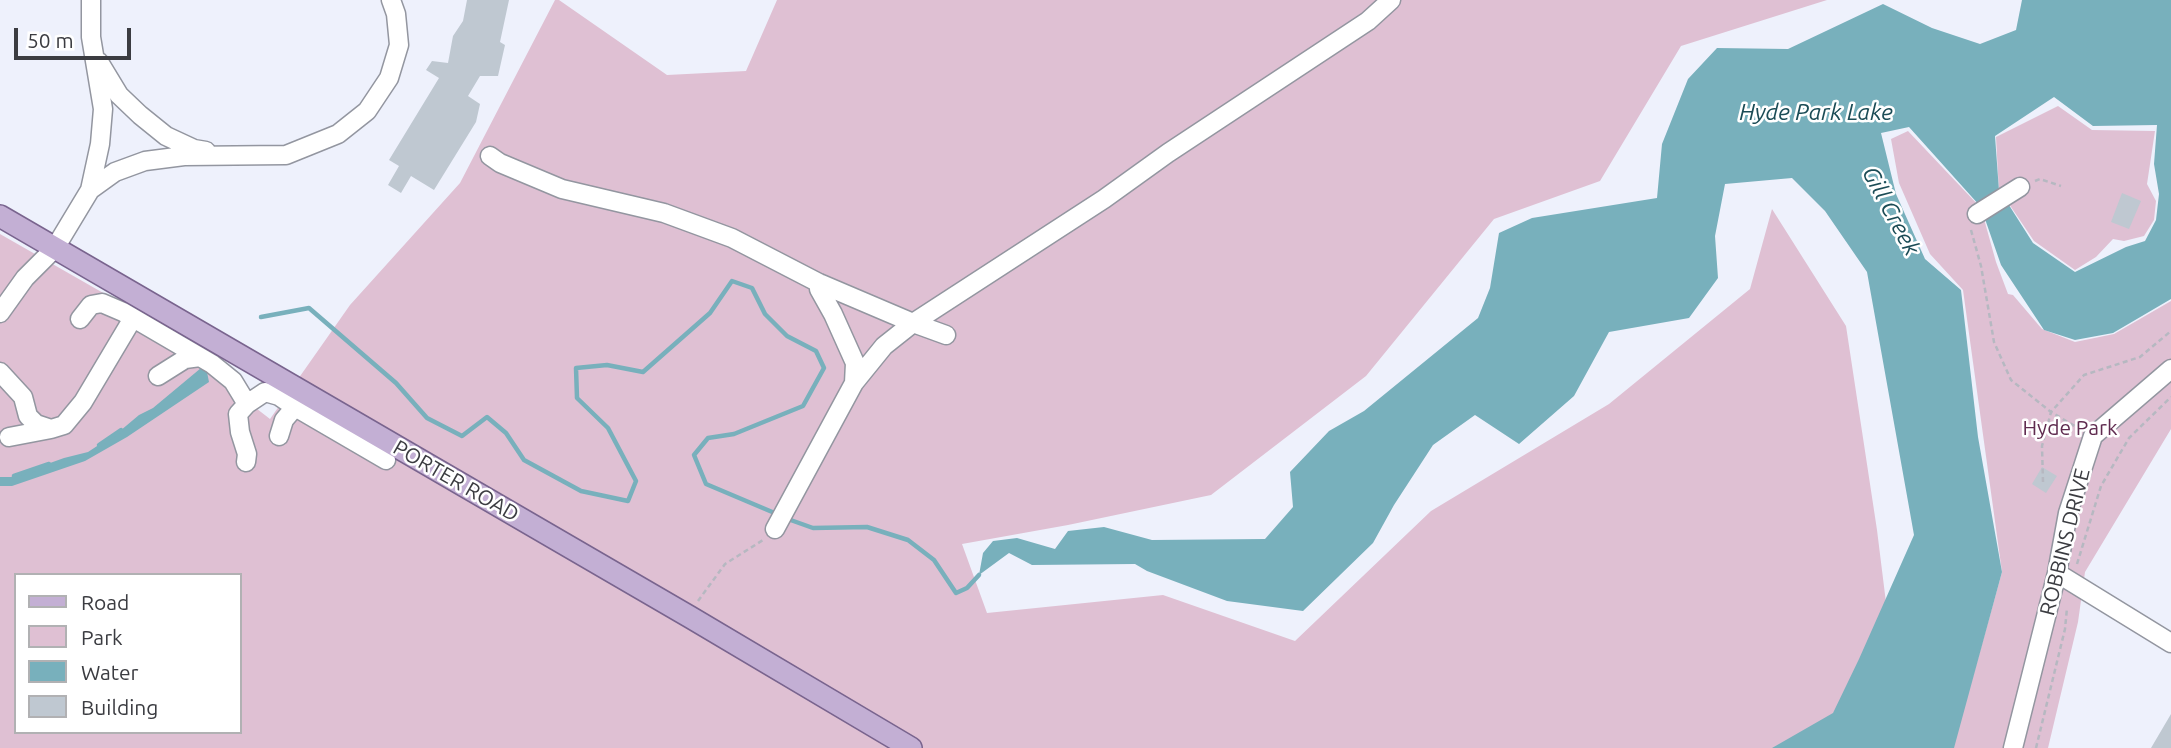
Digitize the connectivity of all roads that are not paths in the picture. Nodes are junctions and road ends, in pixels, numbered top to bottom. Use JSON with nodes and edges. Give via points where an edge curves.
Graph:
{"nodes":[{"id":1,"x":91,"y":0,"type":"edge"},
{"id":2,"x":391,"y":0,"type":"edge"},
{"id":3,"x":1391,"y":0,"type":"edge"},
{"id":4,"x":94,"y":54,"type":"junction"},
{"id":5,"x":233,"y":156,"type":"junction"},
{"id":6,"x":490,"y":156,"type":"dead end"},
{"id":7,"x":2020,"y":187,"type":"road end"},
{"id":8,"x":90,"y":190,"type":"junction"},
{"id":9,"x":1977,"y":214,"type":"road end"},
{"id":10,"x":0,"y":216,"type":"edge"},
{"id":11,"x":55,"y":248,"type":"junction"},
{"id":12,"x":819,"y":283,"type":"junction"},
{"id":13,"x":0,"y":313,"type":"edge"},
{"id":14,"x":134,"y":318,"type":"junction"},
{"id":15,"x":80,"y":319,"type":"dead end"},
{"id":16,"x":913,"y":323,"type":"junction"},
{"id":17,"x":946,"y":335,"type":"dead end"},
{"id":18,"x":200,"y":357,"type":"junction"},
{"id":19,"x":0,"y":372,"type":"edge"},
{"id":20,"x":2169,"y":373,"type":"edge"},
{"id":21,"x":159,"y":376,"type":"dead end"},
{"id":22,"x":854,"y":383,"type":"junction"},
{"id":23,"x":247,"y":404,"type":"junction"},
{"id":24,"x":295,"y":407,"type":"junction"},
{"id":25,"x":28,"y":416,"type":"junction"},
{"id":26,"x":51,"y":429,"type":"junction"},
{"id":27,"x":279,"y":436,"type":"dead end"},
{"id":28,"x":5,"y":438,"type":"edge"},
{"id":29,"x":386,"y":460,"type":"dead end"},
{"id":30,"x":246,"y":462,"type":"dead end"},
{"id":31,"x":775,"y":529,"type":"road end"},
{"id":32,"x":2064,"y":578,"type":"junction"},
{"id":33,"x":2171,"y":643,"type":"edge"},
{"id":34,"x":911,"y":748,"type":"edge"},
{"id":35,"x":2013,"y":748,"type":"edge"}],
"edges":[{"from":1,"to":4,"type":"street"},
{"from":2,"to":5,"type":"street","via":[[399,45],[389,78],[367,111],[338,135],[286,155]]},
{"from":3,"to":16,"type":"street","via":[[1368,21]]},
{"from":4,"to":5,"type":"street","via":[[120,94],[166,136],[194,149]]},
{"from":4,"to":8,"type":"street","via":[[103,109]]},
{"from":5,"to":8,"type":"street","via":[[145,161],[115,172]]},
{"from":6,"to":12,"type":"street","via":[[562,189],[664,213],[732,238]]},
{"from":7,"to":9,"type":"street"},
{"from":8,"to":11,"type":"street"},
{"from":10,"to":11,"type":"main road","name":"PORTER ROAD"},
{"from":11,"to":13,"type":"street","via":[[25,278]]},
{"from":11,"to":34,"type":"main road","name":"PORTER ROAD"},
{"from":12,"to":16,"type":"street"},
{"from":12,"to":22,"type":"street","via":[[855,363]]},
{"from":14,"to":15,"type":"street","via":[[102,303],[91,305]]},
{"from":14,"to":18,"type":"street"},
{"from":14,"to":26,"type":"street","via":[[77,411],[64,425]]},
{"from":16,"to":17,"type":"street"},
{"from":16,"to":22,"type":"street","via":[[884,346]]},
{"from":18,"to":21,"type":"street","via":[[185,359]]},
{"from":18,"to":23,"type":"street","via":[[233,382]]},
{"from":19,"to":25,"type":"street","via":[[23,397]]},
{"from":20,"to":32,"type":"street","name":"ROBBINS DRIVE","via":[[2093,436],[2068,513]]},
{"from":22,"to":31,"type":"street"},
{"from":23,"to":24,"type":"street","via":[[265,392]]},
{"from":23,"to":30,"type":"street","via":[[238,414]]},
{"from":24,"to":27,"type":"street"},
{"from":24,"to":29,"type":"street"},
{"from":25,"to":26,"type":"street"},
{"from":25,"to":28,"type":"street","via":[[22,428]]},
{"from":26,"to":28,"type":"street"},
{"from":32,"to":33,"type":"street"},
{"from":32,"to":35,"type":"street","name":"ROBBINS DRIVE"}]}
